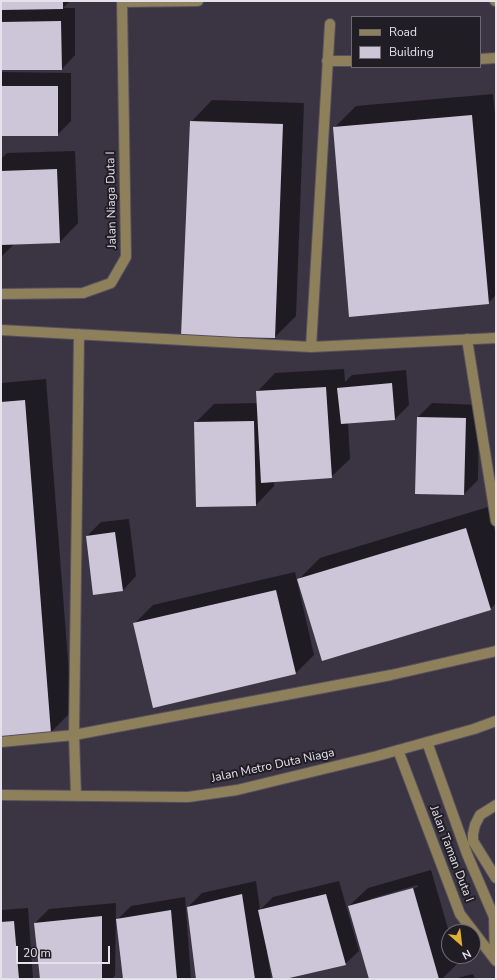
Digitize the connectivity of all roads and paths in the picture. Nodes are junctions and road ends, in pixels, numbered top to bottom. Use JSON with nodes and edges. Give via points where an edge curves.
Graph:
{"nodes":[{"id":1,"x":198,"y":1,"type":"edge"},
{"id":2,"x":122,"y":2,"type":"edge"},
{"id":3,"x":159,"y":2,"type":"edge"},
{"id":4,"x":330,"y":24,"type":"dead end"},
{"id":5,"x":481,"y":58,"type":"edge"},
{"id":6,"x":496,"y":58,"type":"edge"},
{"id":7,"x":327,"y":61,"type":"junction"},
{"id":8,"x":351,"y":61,"type":"edge"},
{"id":9,"x":1,"y":294,"type":"edge"},
{"id":10,"x":1,"y":330,"type":"edge"},
{"id":11,"x":78,"y":334,"type":"junction"},
{"id":12,"x":496,"y":338,"type":"edge"},
{"id":13,"x":467,"y":339,"type":"junction"},
{"id":14,"x":311,"y":347,"type":"junction"},
{"id":15,"x":496,"y":521,"type":"edge"},
{"id":16,"x":496,"y":651,"type":"edge"},
{"id":17,"x":496,"y":721,"type":"edge"},
{"id":18,"x":74,"y":735,"type":"junction"},
{"id":19,"x":1,"y":742,"type":"edge"},
{"id":20,"x":427,"y":742,"type":"junction"},
{"id":21,"x":398,"y":750,"type":"junction"},
{"id":22,"x":1,"y":795,"type":"edge"},
{"id":23,"x":76,"y":796,"type":"junction"},
{"id":24,"x":496,"y":805,"type":"edge"},
{"id":25,"x":496,"y":878,"type":"edge"},
{"id":26,"x":496,"y":960,"type":"edge"}],
"edges":[{"from":1,"to":3,"type":"street"},
{"from":2,"to":3,"type":"street"},
{"from":2,"to":9,"type":"street","name":"Jalan Niaga Duta I","via":[[126,257],[111,283],[83,293]]},
{"from":4,"to":7,"type":"street"},
{"from":5,"to":6,"type":"street"},
{"from":7,"to":8,"type":"street"},
{"from":7,"to":14,"type":"street"},
{"from":10,"to":11,"type":"street"},
{"from":11,"to":14,"type":"street"},
{"from":11,"to":18,"type":"street"},
{"from":12,"to":13,"type":"street"},
{"from":13,"to":14,"type":"street"},
{"from":13,"to":15,"type":"street"},
{"from":16,"to":18,"type":"street","via":[[391,676]]},
{"from":17,"to":20,"type":"street","name":"Jalan Metro Duta Niaga","via":[[474,730]]},
{"from":18,"to":19,"type":"street"},
{"from":18,"to":23,"type":"street"},
{"from":20,"to":21,"type":"street","name":"Jalan Metro Duta Niaga"},
{"from":20,"to":26,"type":"street","name":"Jalan Taman Duta I","via":[[467,854],[494,917]]},
{"from":21,"to":23,"type":"street","name":"Jalan Metro Duta Niaga","via":[[230,791],[188,796]]},
{"from":21,"to":26,"type":"street","name":"Jalan Taman Duta I","via":[[460,914]]},
{"from":22,"to":23,"type":"street","name":"Jalan Metro Duta Niaga"},
{"from":24,"to":25,"type":"street","via":[[480,815],[473,834],[473,841]]}]}
